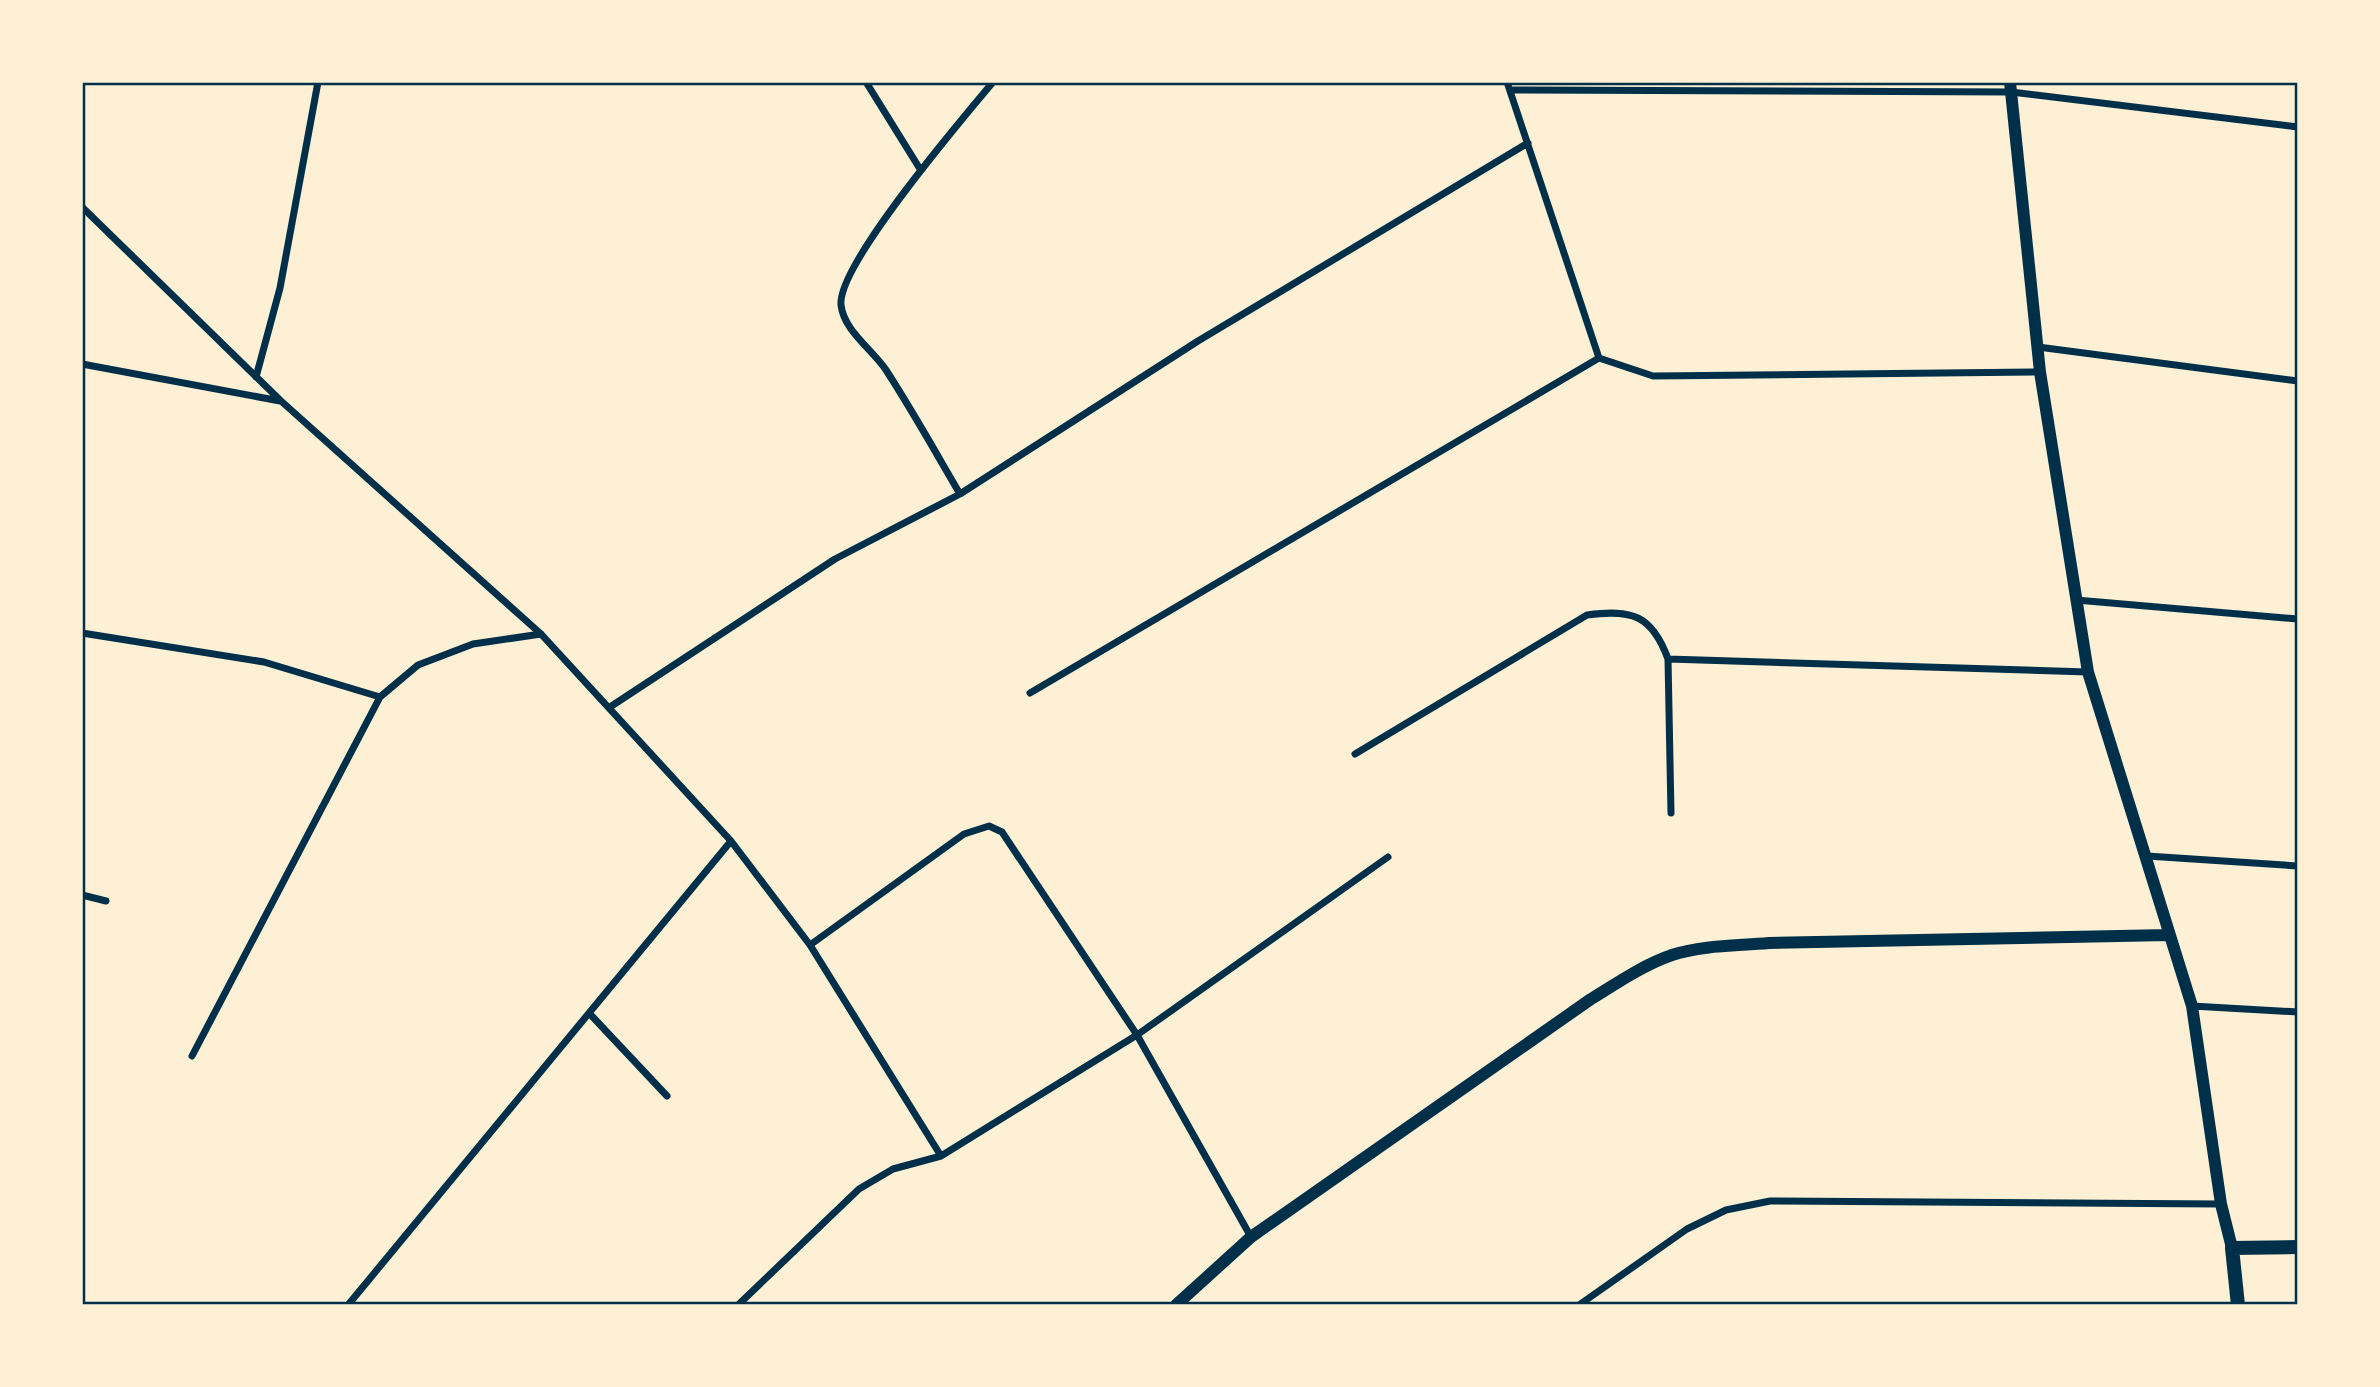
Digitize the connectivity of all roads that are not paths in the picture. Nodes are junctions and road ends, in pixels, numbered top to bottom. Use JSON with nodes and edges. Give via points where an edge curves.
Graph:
{"nodes":[{"id":1,"x":318,"y":82,"type":"edge"},
{"id":2,"x":866,"y":82,"type":"edge"},
{"id":3,"x":993,"y":82,"type":"edge"},
{"id":4,"x":1509,"y":86,"type":"edge"},
{"id":5,"x":2011,"y":87,"type":"edge"},
{"id":6,"x":2298,"y":128,"type":"edge"},
{"id":7,"x":1528,"y":143,"type":"junction"},
{"id":8,"x":920,"y":169,"type":"junction"},
{"id":9,"x":82,"y":207,"type":"edge"},
{"id":10,"x":2038,"y":346,"type":"junction"},
{"id":11,"x":1598,"y":358,"type":"junction"},
{"id":12,"x":82,"y":364,"type":"edge"},
{"id":13,"x":2040,"y":372,"type":"junction"},
{"id":14,"x":256,"y":377,"type":"junction"},
{"id":15,"x":2298,"y":381,"type":"edge"},
{"id":16,"x":281,"y":401,"type":"junction"},
{"id":17,"x":960,"y":494,"type":"junction"},
{"id":18,"x":2075,"y":600,"type":"junction"},
{"id":19,"x":2298,"y":619,"type":"edge"},
{"id":20,"x":82,"y":633,"type":"edge"},
{"id":21,"x":541,"y":634,"type":"junction"},
{"id":22,"x":1668,"y":659,"type":"junction"},
{"id":23,"x":2088,"y":672,"type":"junction"},
{"id":24,"x":1030,"y":693,"type":"dead end"},
{"id":25,"x":380,"y":697,"type":"junction"},
{"id":26,"x":610,"y":707,"type":"junction"},
{"id":27,"x":1355,"y":754,"type":"dead end"},
{"id":28,"x":1671,"y":813,"type":"dead end"},
{"id":29,"x":732,"y":841,"type":"junction"},
{"id":30,"x":2147,"y":856,"type":"junction"},
{"id":31,"x":1388,"y":857,"type":"dead end"},
{"id":32,"x":2298,"y":866,"type":"edge"},
{"id":33,"x":82,"y":895,"type":"edge"},
{"id":34,"x":106,"y":901,"type":"dead end"},
{"id":35,"x":2168,"y":935,"type":"junction"},
{"id":36,"x":810,"y":945,"type":"junction"},
{"id":37,"x":2192,"y":1006,"type":"junction"},
{"id":38,"x":2298,"y":1012,"type":"edge"},
{"id":39,"x":590,"y":1014,"type":"junction"},
{"id":40,"x":1138,"y":1035,"type":"junction"},
{"id":41,"x":192,"y":1056,"type":"dead end"},
{"id":42,"x":667,"y":1096,"type":"dead end"},
{"id":43,"x":941,"y":1156,"type":"junction"},
{"id":44,"x":2221,"y":1204,"type":"junction"},
{"id":45,"x":1251,"y":1237,"type":"junction"},
{"id":46,"x":2298,"y":1247,"type":"edge"},
{"id":47,"x":2232,"y":1248,"type":"junction"},
{"id":48,"x":348,"y":1305,"type":"edge"},
{"id":49,"x":738,"y":1305,"type":"edge"},
{"id":50,"x":1176,"y":1305,"type":"edge"},
{"id":51,"x":1579,"y":1305,"type":"edge"},
{"id":52,"x":2238,"y":1305,"type":"edge"}],
"edges":[{"from":1,"to":14,"type":"street","via":[[280,288]]},
{"from":2,"to":8,"type":"street"},
{"from":3,"to":8,"type":"street"},
{"from":4,"to":5,"type":"street"},
{"from":4,"to":7,"type":"street"},
{"from":5,"to":6,"type":"street"},
{"from":5,"to":10,"type":"street"},
{"from":7,"to":11,"type":"street"},
{"from":7,"to":17,"type":"street","via":[[1198,341]]},
{"from":8,"to":17,"type":"street","via":[[844,282],[841,304],[847,323],[885,368]]},
{"from":9,"to":14,"type":"street"},
{"from":10,"to":13,"type":"street"},
{"from":10,"to":15,"type":"street"},
{"from":11,"to":13,"type":"street","via":[[1653,376]]},
{"from":11,"to":24,"type":"street"},
{"from":12,"to":16,"type":"street"},
{"from":13,"to":18,"type":"street"},
{"from":14,"to":16,"type":"street"},
{"from":16,"to":21,"type":"street"},
{"from":17,"to":26,"type":"street","via":[[835,559]]},
{"from":18,"to":19,"type":"street"},
{"from":18,"to":23,"type":"street"},
{"from":20,"to":25,"type":"street","via":[[264,662]]},
{"from":21,"to":25,"type":"street","via":[[473,644],[418,665]]},
{"from":21,"to":26,"type":"street"},
{"from":22,"to":23,"type":"street"},
{"from":22,"to":27,"type":"street","via":[[1661,639],[1647,622],[1631,614],[1587,615]]},
{"from":22,"to":28,"type":"street"},
{"from":23,"to":30,"type":"street"},
{"from":25,"to":41,"type":"street"},
{"from":26,"to":29,"type":"street"},
{"from":29,"to":36,"type":"street"},
{"from":29,"to":39,"type":"street"},
{"from":30,"to":32,"type":"street"},
{"from":30,"to":35,"type":"street"},
{"from":31,"to":40,"type":"street"},
{"from":33,"to":34,"type":"street"},
{"from":35,"to":37,"type":"street"},
{"from":35,"to":45,"type":"street","via":[[1769,943],[1673,955],[1591,999]]},
{"from":36,"to":40,"type":"street","via":[[964,834],[989,826],[1011,841]]},
{"from":36,"to":43,"type":"street"},
{"from":37,"to":38,"type":"street"},
{"from":37,"to":44,"type":"street"},
{"from":39,"to":42,"type":"street"},
{"from":39,"to":48,"type":"street"},
{"from":40,"to":43,"type":"street"},
{"from":40,"to":45,"type":"street"},
{"from":43,"to":49,"type":"street","via":[[893,1169],[859,1189]]},
{"from":44,"to":47,"type":"street"},
{"from":44,"to":51,"type":"street","via":[[1770,1201],[1726,1210],[1688,1229]]},
{"from":45,"to":50,"type":"street"},
{"from":46,"to":47,"type":"main road"},
{"from":47,"to":52,"type":"main road"}]}
